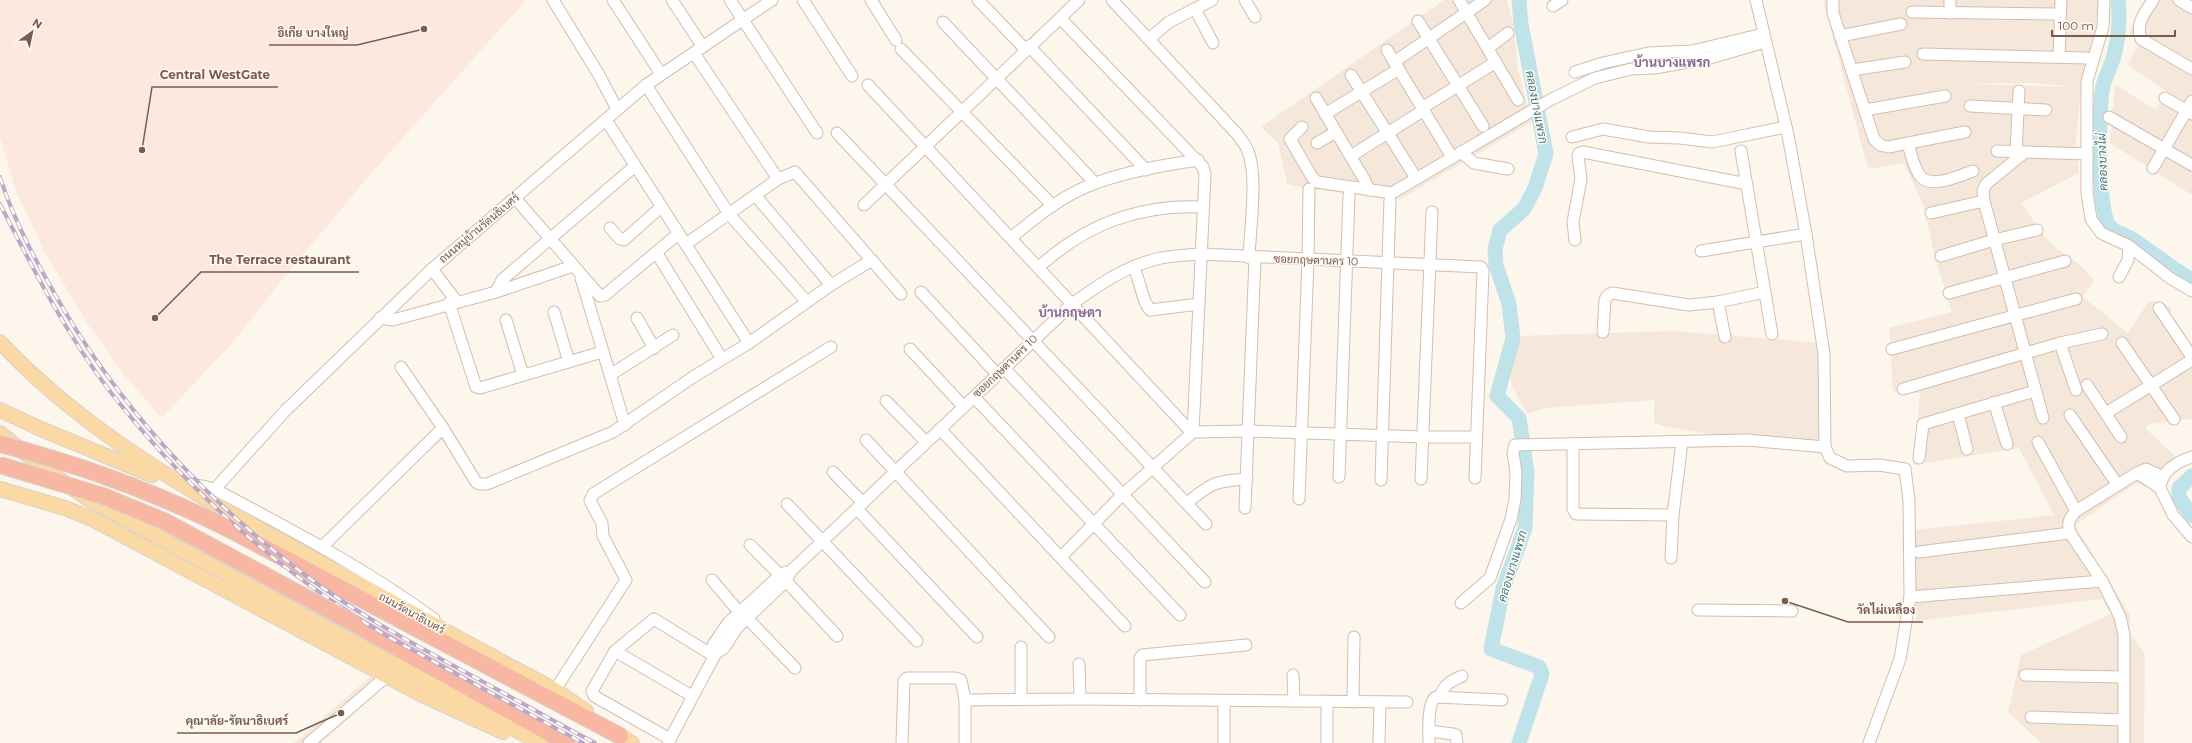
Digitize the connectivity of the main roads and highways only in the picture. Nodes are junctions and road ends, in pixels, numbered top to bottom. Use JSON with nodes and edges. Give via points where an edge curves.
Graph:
{"nodes":[{"id":1,"x":0,"y":342,"type":"edge"},
{"id":2,"x":0,"y":410,"type":"edge"},
{"id":3,"x":0,"y":433,"type":"edge"},
{"id":4,"x":0,"y":444,"type":"edge"},
{"id":5,"x":0,"y":465,"type":"edge"},
{"id":6,"x":0,"y":489,"type":"edge"},
{"id":7,"x":188,"y":490,"type":"junction"},
{"id":8,"x":626,"y":740,"type":"edge"},
{"id":9,"x":529,"y":743,"type":"edge"},
{"id":10,"x":540,"y":743,"type":"edge"},
{"id":11,"x":567,"y":743,"type":"edge"}],
"edges":[{"from":1,"to":7,"type":"main road","via":[[69,408]]},
{"from":2,"to":7,"type":"main road"},
{"from":3,"to":10,"type":"main road","bridge":true,"via":[[56,478],[88,499]]},
{"from":4,"to":8,"type":"highway","bridge":true,"via":[[81,466],[185,507]]},
{"from":5,"to":11,"type":"highway","bridge":true,"via":[[103,496],[164,520]]},
{"from":6,"to":9,"type":"main road","via":[[65,508],[92,519],[386,676],[464,715]]},
{"from":7,"to":8,"type":"main road","name":"ถนนรัตนาธิเบศร์","via":[[555,690]]}]}
